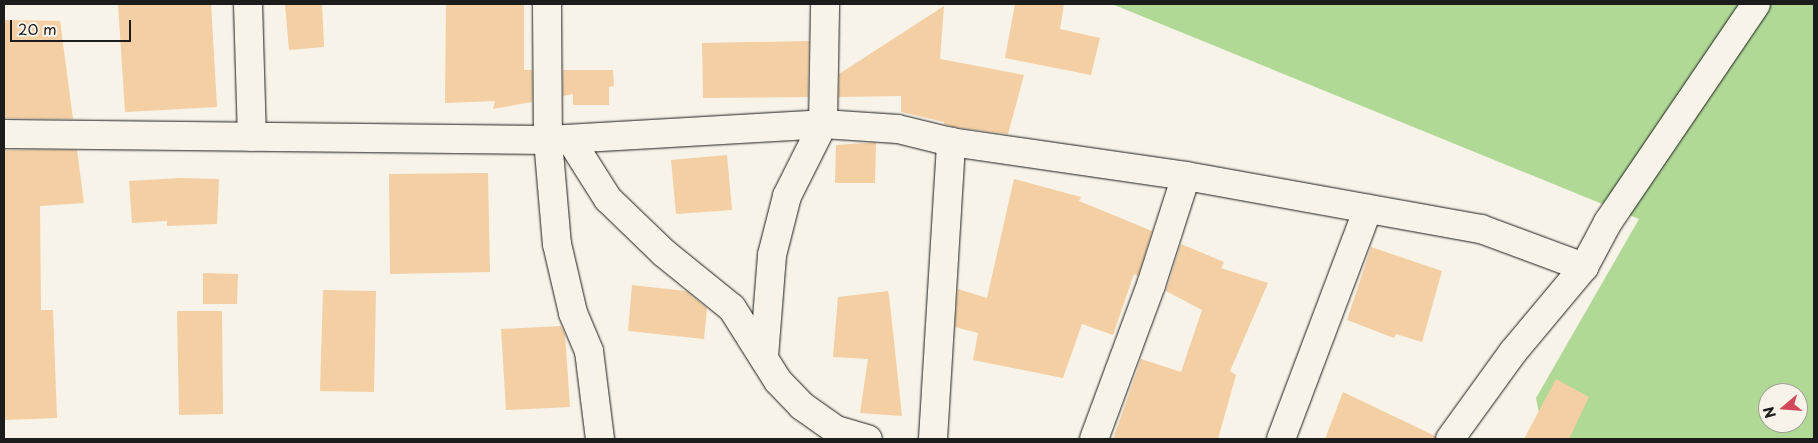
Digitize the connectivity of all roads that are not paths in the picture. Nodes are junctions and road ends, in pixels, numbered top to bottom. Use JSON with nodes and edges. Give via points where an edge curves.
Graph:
{"nodes":[{"id":1,"x":248,"y":4,"type":"edge"},
{"id":2,"x":547,"y":4,"type":"edge"},
{"id":3,"x":825,"y":4,"type":"edge"},
{"id":4,"x":1756,"y":4,"type":"edge"},
{"id":5,"x":823,"y":124,"type":"junction"},
{"id":6,"x":4,"y":134,"type":"edge"},
{"id":7,"x":252,"y":137,"type":"junction"},
{"id":8,"x":559,"y":140,"type":"junction"},
{"id":9,"x":950,"y":142,"type":"junction"},
{"id":10,"x":1186,"y":176,"type":"junction"},
{"id":11,"x":1368,"y":209,"type":"junction"},
{"id":12,"x":1584,"y":267,"type":"junction"},
{"id":13,"x":764,"y":357,"type":"junction"},
{"id":14,"x":600,"y":439,"type":"edge"},
{"id":15,"x":868,"y":439,"type":"edge"},
{"id":16,"x":933,"y":439,"type":"edge"},
{"id":17,"x":1094,"y":439,"type":"edge"},
{"id":18,"x":1281,"y":439,"type":"edge"},
{"id":19,"x":1450,"y":439,"type":"edge"}],
"edges":[{"from":1,"to":7,"type":"street"},
{"from":2,"to":8,"type":"street"},
{"from":3,"to":5,"type":"street"},
{"from":4,"to":12,"type":"street","via":[[1608,222]]},
{"from":5,"to":8,"type":"street"},
{"from":5,"to":9,"type":"street","via":[[898,129]]},
{"from":5,"to":13,"type":"street","via":[[787,196],[772,255]]},
{"from":6,"to":7,"type":"street"},
{"from":7,"to":8,"type":"street"},
{"from":8,"to":13,"type":"street","via":[[608,200],[664,253],[732,308]]},
{"from":8,"to":14,"type":"street","via":[[557,244],[574,313],[589,351]]},
{"from":9,"to":10,"type":"street"},
{"from":9,"to":16,"type":"street"},
{"from":10,"to":11,"type":"street"},
{"from":10,"to":17,"type":"street","via":[[1151,285]]},
{"from":11,"to":12,"type":"street","via":[[1482,229]]},
{"from":11,"to":18,"type":"street"},
{"from":12,"to":19,"type":"street","via":[[1513,352]]},
{"from":13,"to":15,"type":"street","via":[[778,381],[802,406],[836,430]]}]}
